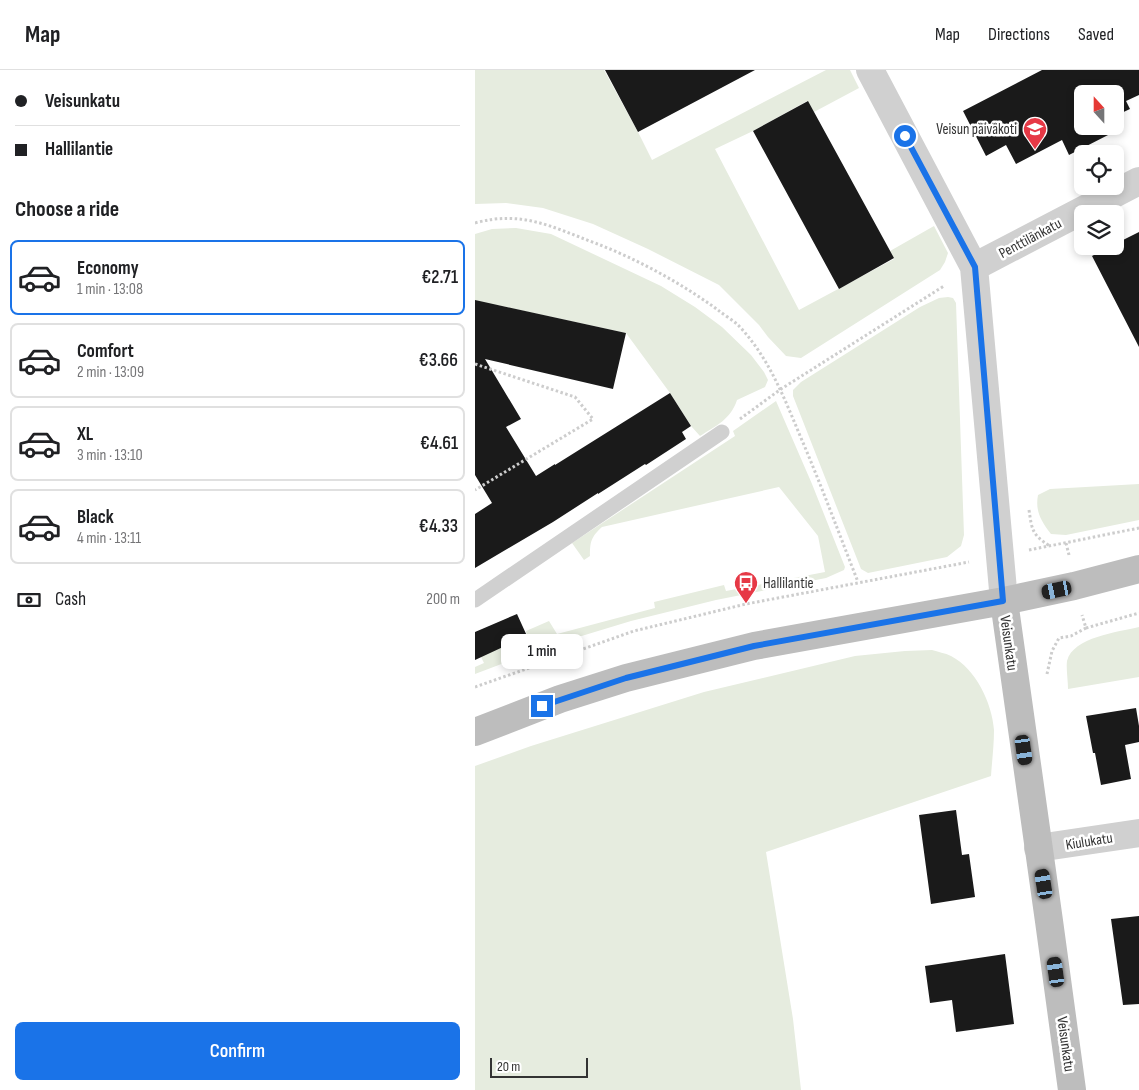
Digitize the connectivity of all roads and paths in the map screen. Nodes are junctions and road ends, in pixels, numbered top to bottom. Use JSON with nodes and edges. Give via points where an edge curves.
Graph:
{"nodes":[{"id":1,"x":870,"y":70,"type":"edge"},
{"id":2,"x":1139,"y":181,"type":"edge"},
{"id":3,"x":475,"y":223,"type":"edge"},
{"id":4,"x":975,"y":267,"type":"junction"},
{"id":5,"x":475,"y":364,"type":"edge"},
{"id":6,"x":781,"y":389,"type":"junction"},
{"id":7,"x":721,"y":432,"type":"joint"},
{"id":8,"x":475,"y":490,"type":"edge"},
{"id":9,"x":1029,"y":510,"type":"dead end"},
{"id":10,"x":1139,"y":528,"type":"edge"},
{"id":11,"x":1050,"y":546,"type":"junction"},
{"id":12,"x":1000,"y":556,"type":"junction"},
{"id":13,"x":1139,"y":570,"type":"edge"},
{"id":14,"x":858,"y":582,"type":"junction"},
{"id":15,"x":475,"y":600,"type":"edge"},
{"id":16,"x":1003,"y":601,"type":"junction"},
{"id":17,"x":1139,"y":613,"type":"edge"},
{"id":18,"x":1086,"y":628,"type":"dead end"},
{"id":19,"x":475,"y":687,"type":"edge"},
{"id":20,"x":475,"y":732,"type":"edge"},
{"id":21,"x":1139,"y":833,"type":"edge"},
{"id":22,"x":1038,"y":848,"type":"junction"},
{"id":23,"x":1072,"y":1090,"type":"edge"}],
"edges":[{"from":1,"to":4,"type":"street","name":"Veisunkatu"},
{"from":2,"to":4,"type":"street","name":"Penttilänkatu"},
{"from":3,"to":6,"type":"path","via":[[509,218],[553,226],[613,250],[672,280],[738,326],[764,358]]},
{"from":4,"to":6,"type":"path"},
{"from":4,"to":12,"type":"street","name":"Veisunkatu"},
{"from":5,"to":8,"type":"path","via":[[575,397],[593,419]]},
{"from":6,"to":7,"type":"path"},
{"from":6,"to":14,"type":"path"},
{"from":7,"to":15,"type":"lane"},
{"from":9,"to":11,"type":"path","via":[[1032,529],[1040,540]]},
{"from":10,"to":11,"type":"path"},
{"from":11,"to":12,"type":"path"},
{"from":12,"to":14,"type":"path"},
{"from":12,"to":16,"type":"street","name":"Veisunkatu"},
{"from":13,"to":16,"type":"main road"},
{"from":14,"to":19,"type":"path","via":[[634,631]]},
{"from":16,"to":20,"type":"main road","via":[[702,658],[560,699]]},
{"from":16,"to":22,"type":"main road","name":"Veisunkatu"},
{"from":17,"to":18,"type":"path"},
{"from":21,"to":22,"type":"street","name":"Kiulukatu"},
{"from":22,"to":23,"type":"main road","name":"Veisunkatu"}]}
